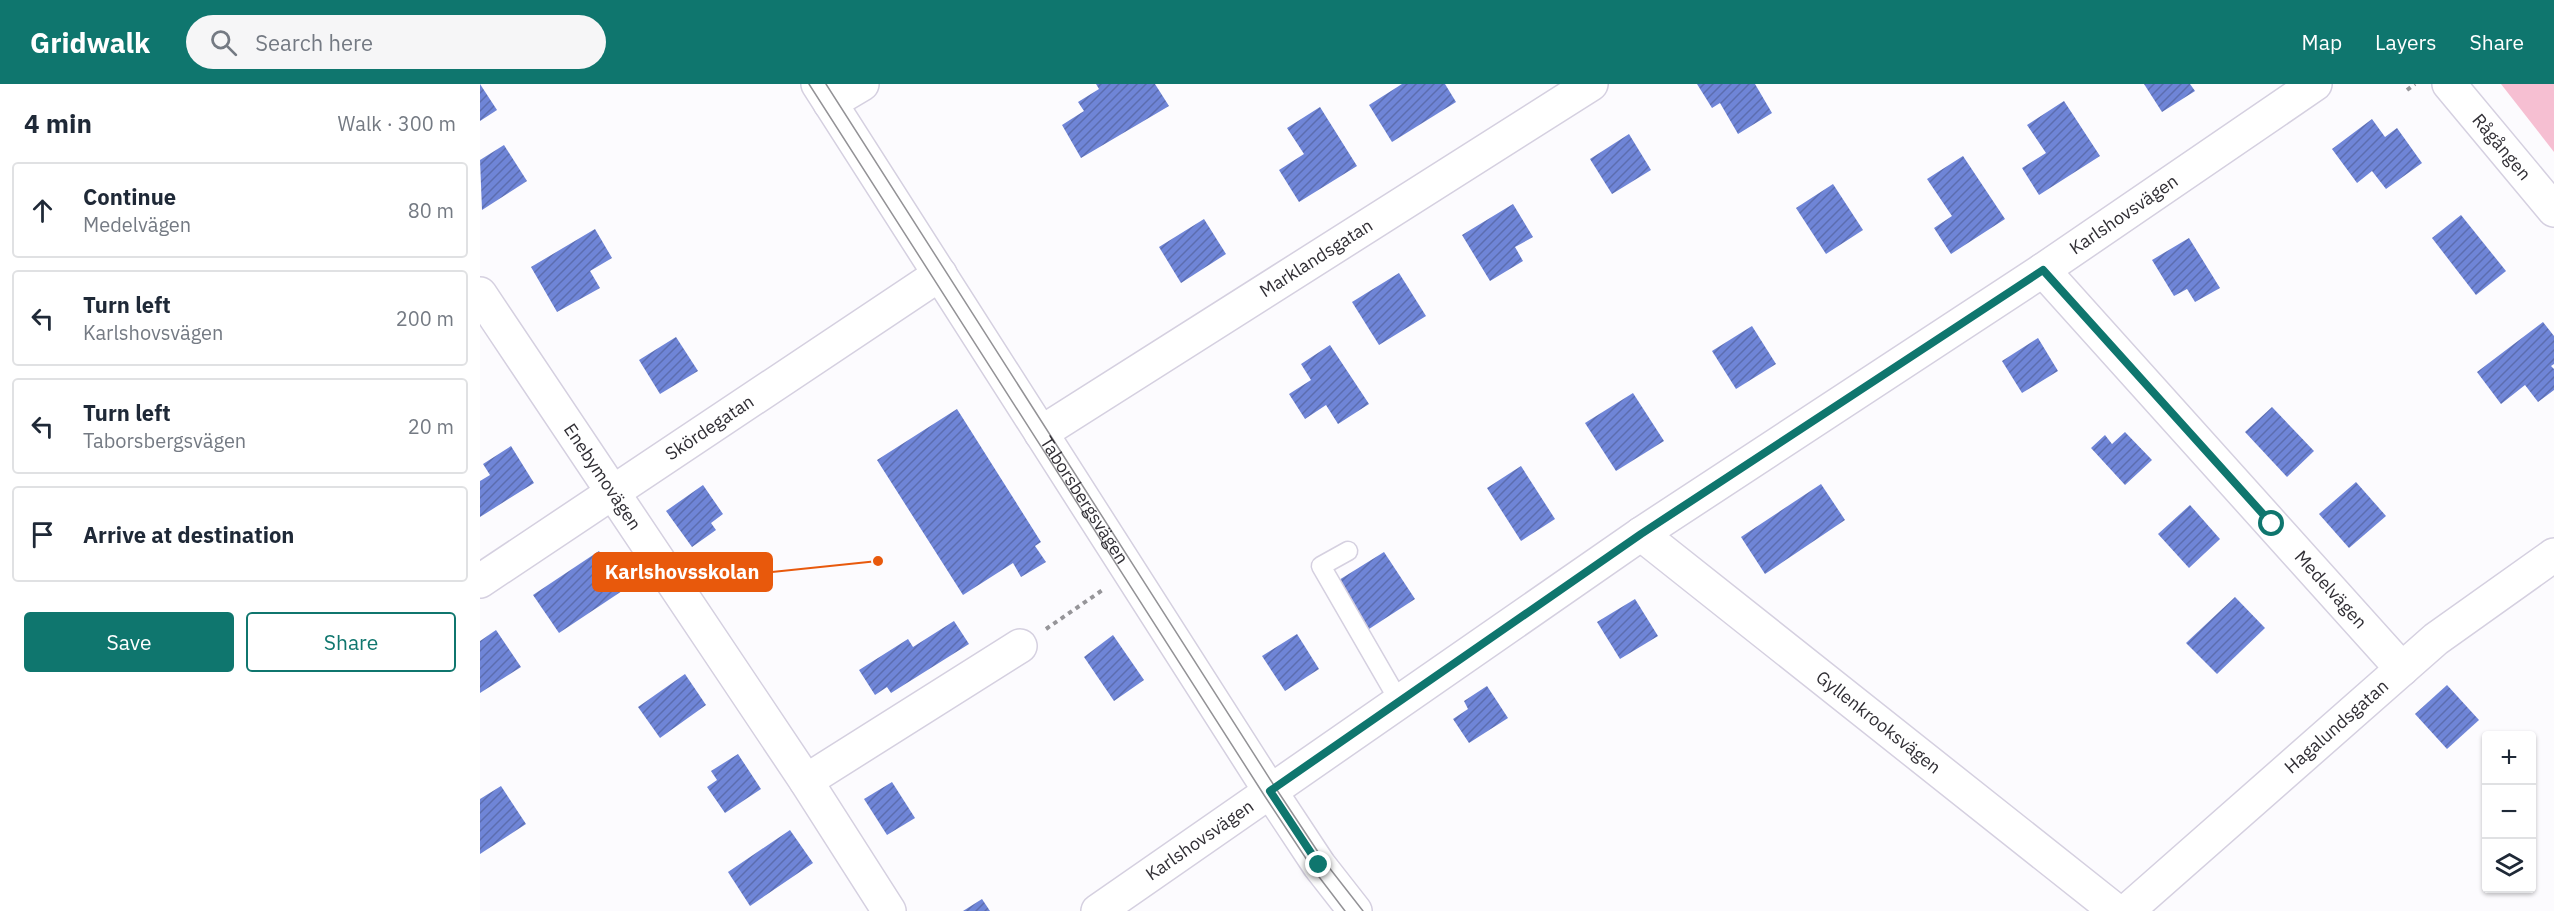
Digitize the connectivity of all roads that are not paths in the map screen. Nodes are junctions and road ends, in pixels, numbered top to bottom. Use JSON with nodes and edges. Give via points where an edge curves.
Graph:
{"nodes":[{"id":1,"x":861,"y":84,"type":"edge"},
{"id":2,"x":1591,"y":84,"type":"edge"},
{"id":3,"x":2315,"y":84,"type":"edge"},
{"id":4,"x":2449,"y":84,"type":"edge"},
{"id":5,"x":824,"y":94,"type":"edge"},
{"id":6,"x":2554,"y":210,"type":"edge"},
{"id":7,"x":2043,"y":270,"type":"junction"},
{"id":8,"x":940,"y":274,"type":"junction"},
{"id":9,"x":480,"y":294,"type":"edge"},
{"id":10,"x":1041,"y":433,"type":"junction"},
{"id":11,"x":614,"y":493,"type":"junction"},
{"id":12,"x":1641,"y":534,"type":"junction"},
{"id":13,"x":1348,"y":551,"type":"dead end"},
{"id":14,"x":2554,"y":555,"type":"edge"},
{"id":15,"x":480,"y":582,"type":"edge"},
{"id":16,"x":1020,"y":646,"type":"road end"},
{"id":17,"x":2402,"y":669,"type":"junction"},
{"id":18,"x":1400,"y":701,"type":"junction"},
{"id":19,"x":806,"y":781,"type":"junction"},
{"id":20,"x":1270,"y":791,"type":"junction"},
{"id":21,"x":890,"y":911,"type":"edge"},
{"id":22,"x":1098,"y":911,"type":"edge"},
{"id":23,"x":1355,"y":911,"type":"edge"},
{"id":24,"x":2116,"y":911,"type":"edge"},
{"id":25,"x":2127,"y":911,"type":"edge"}],
"edges":[{"from":1,"to":5,"type":"street"},
{"from":2,"to":10,"type":"street","name":"Marklandsgatan"},
{"from":3,"to":7,"type":"street","name":"Karlshovsvägen"},
{"from":4,"to":6,"type":"street","name":"Rågången"},
{"from":5,"to":8,"type":"street","name":"Taborsbergsvägen"},
{"from":7,"to":12,"type":"street","name":"Karlshovsvägen"},
{"from":7,"to":17,"type":"street","name":"Medelvägen"},
{"from":8,"to":10,"type":"street","name":"Taborsbergsvägen"},
{"from":8,"to":11,"type":"street","name":"Skördegatan"},
{"from":9,"to":11,"type":"street","name":"Enebymovägen"},
{"from":10,"to":20,"type":"street","name":"Taborsbergsvägen"},
{"from":11,"to":15,"type":"street","name":"Skördegatan"},
{"from":11,"to":19,"type":"street","name":"Enebymovägen"},
{"from":12,"to":18,"type":"street","name":"Karlshovsvägen"},
{"from":12,"to":24,"type":"street","name":"Gyllenkrooksvägen"},
{"from":13,"to":18,"type":"lane","via":[[1321,566]]},
{"from":14,"to":17,"type":"street","name":"Hagalundsgatan","via":[[2436,639]]},
{"from":16,"to":19,"type":"street"},
{"from":17,"to":25,"type":"street","name":"Hagalundsgatan"},
{"from":18,"to":20,"type":"street","name":"Karlshovsvägen"},
{"from":19,"to":21,"type":"street","name":"Enebymovägen"},
{"from":20,"to":22,"type":"street","name":"Karlshovsvägen"},
{"from":20,"to":23,"type":"street","name":"Taborsbergsvägen"}]}
